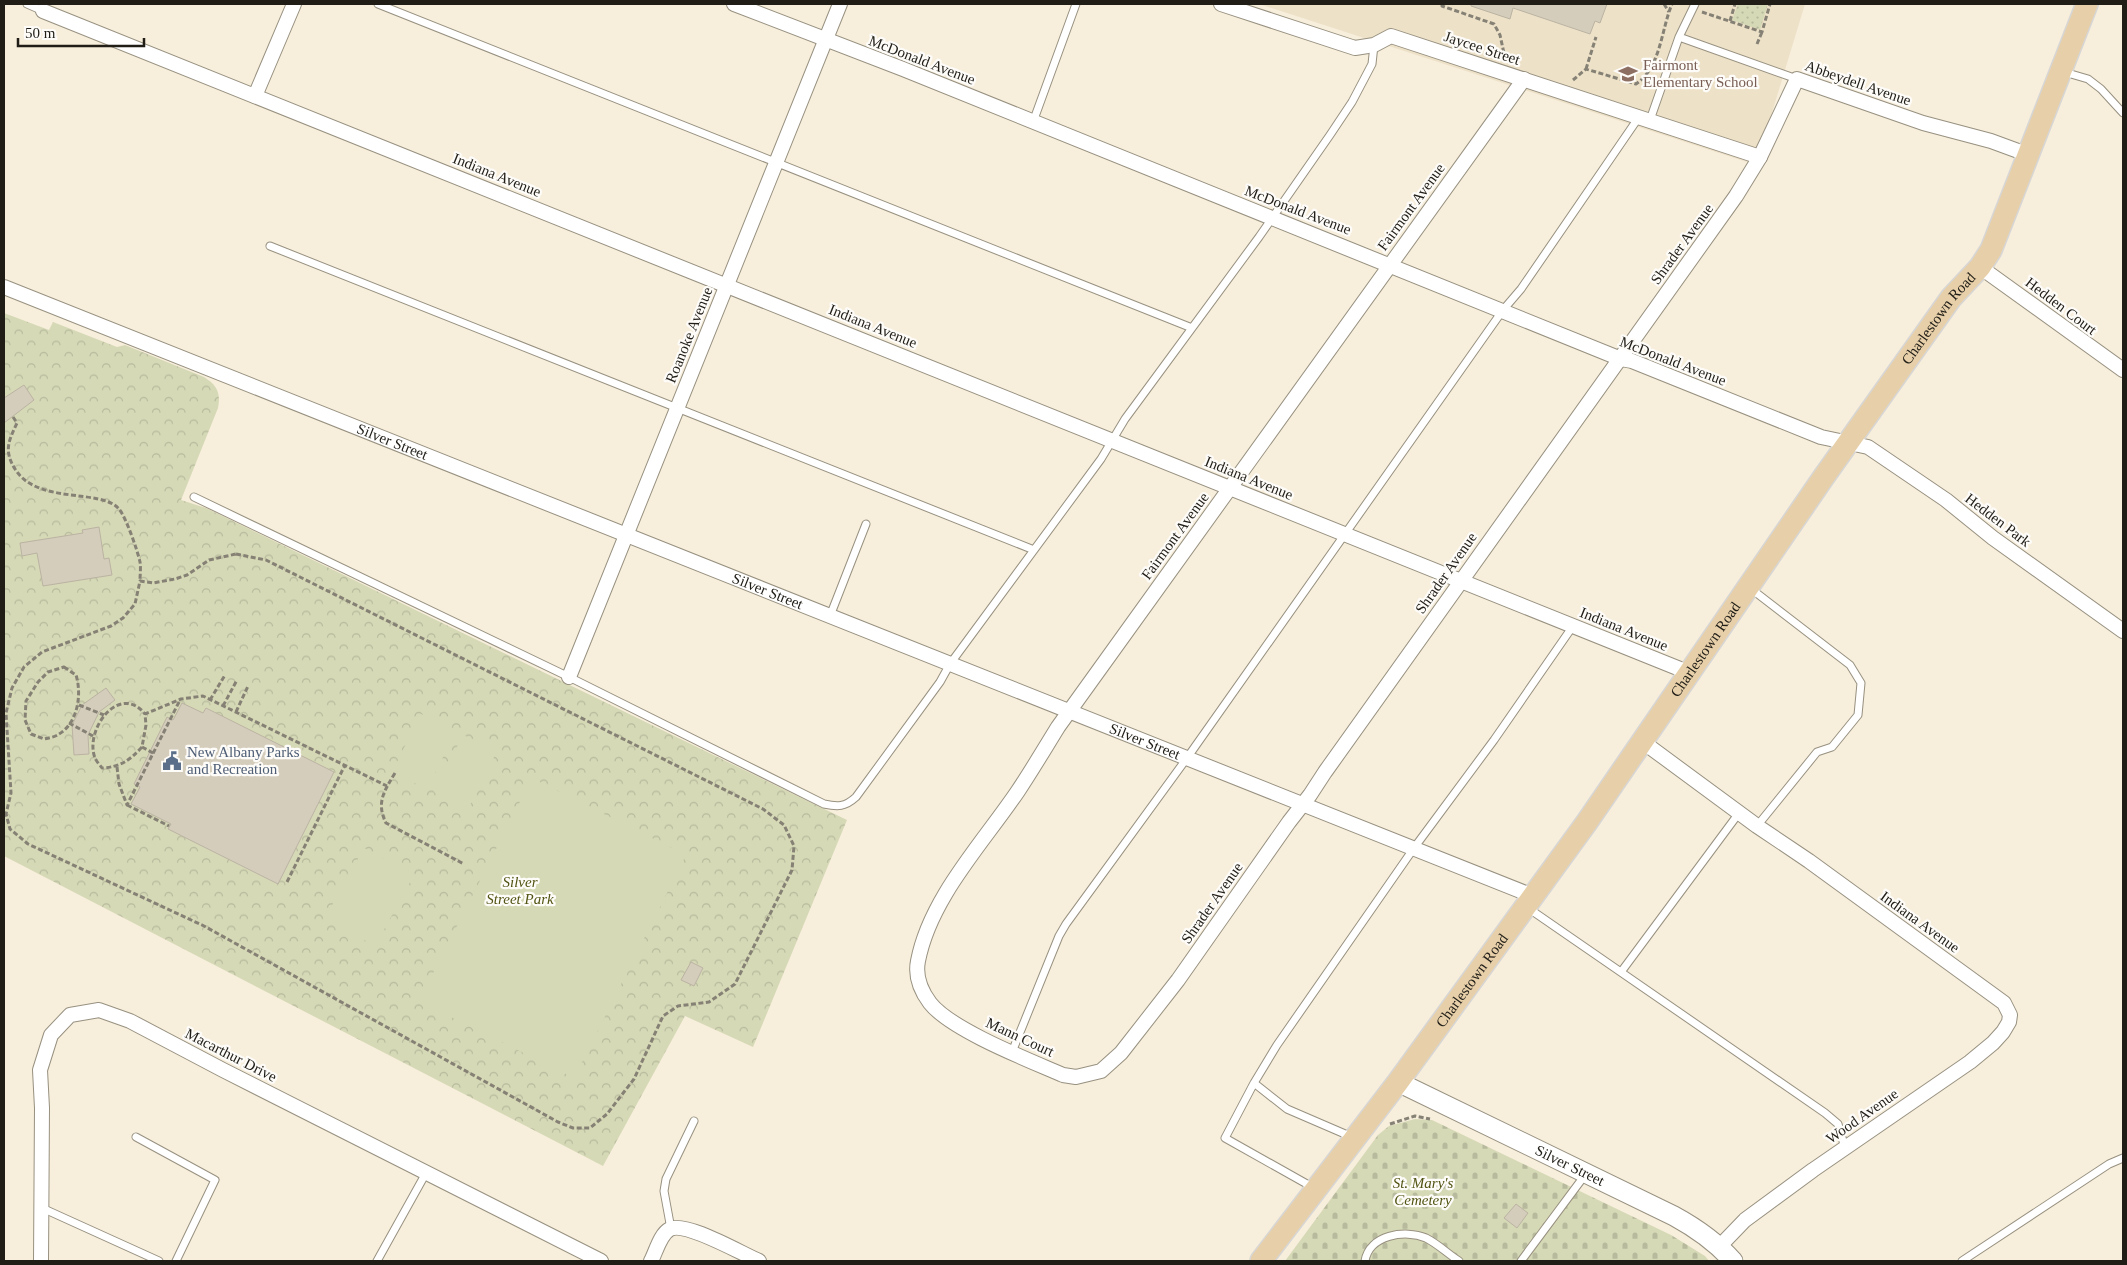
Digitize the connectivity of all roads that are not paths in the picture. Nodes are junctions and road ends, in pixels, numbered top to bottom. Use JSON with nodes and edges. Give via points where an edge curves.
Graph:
{"nodes":[{"id":1,"x":27,"y":4,"type":"edge"},
{"id":2,"x":294,"y":4,"type":"edge"},
{"id":3,"x":378,"y":4,"type":"edge"},
{"id":4,"x":734,"y":4,"type":"edge"},
{"id":5,"x":840,"y":4,"type":"edge"},
{"id":6,"x":1076,"y":4,"type":"edge"},
{"id":7,"x":1222,"y":4,"type":"edge"},
{"id":8,"x":2087,"y":4,"type":"edge"},
{"id":9,"x":1694,"y":6,"type":"edge"},
{"id":10,"x":43,"y":10,"type":"joint"},
{"id":11,"x":1679,"y":37,"type":"junction"},
{"id":12,"x":825,"y":40,"type":"junction"},
{"id":13,"x":1374,"y":45,"type":"junction"},
{"id":14,"x":2061,"y":71,"type":"junction"},
{"id":15,"x":1524,"y":79,"type":"junction"},
{"id":16,"x":1797,"y":79,"type":"junction"},
{"id":17,"x":255,"y":96,"type":"junction"},
{"id":18,"x":2123,"y":113,"type":"edge"},
{"id":19,"x":1645,"y":119,"type":"junction"},
{"id":20,"x":1033,"y":122,"type":"junction"},
{"id":21,"x":2029,"y":155,"type":"junction"},
{"id":22,"x":1760,"y":157,"type":"junction"},
{"id":23,"x":776,"y":161,"type":"junction"},
{"id":24,"x":1272,"y":218,"type":"junction"},
{"id":25,"x":270,"y":246,"type":"dead end"},
{"id":26,"x":1390,"y":264,"type":"junction"},
{"id":27,"x":1980,"y":267,"type":"junction"},
{"id":28,"x":727,"y":285,"type":"junction"},
{"id":29,"x":4,"y":287,"type":"edge"},
{"id":30,"x":1503,"y":310,"type":"junction"},
{"id":31,"x":1192,"y":328,"type":"junction"},
{"id":32,"x":1620,"y":358,"type":"junction"},
{"id":33,"x":2123,"y":370,"type":"edge"},
{"id":34,"x":677,"y":408,"type":"junction"},
{"id":35,"x":1112,"y":440,"type":"junction"},
{"id":36,"x":1850,"y":442,"type":"junction"},
{"id":37,"x":1230,"y":488,"type":"junction"},
{"id":38,"x":194,"y":497,"type":"dead end"},
{"id":39,"x":866,"y":524,"type":"dead end"},
{"id":40,"x":1345,"y":534,"type":"junction"},
{"id":41,"x":627,"y":535,"type":"junction"},
{"id":42,"x":1034,"y":550,"type":"junction"},
{"id":43,"x":1461,"y":580,"type":"junction"},
{"id":44,"x":1749,"y":587,"type":"junction"},
{"id":45,"x":830,"y":616,"type":"junction"},
{"id":46,"x":1573,"y":626,"type":"junction"},
{"id":47,"x":2123,"y":631,"type":"edge"},
{"id":48,"x":950,"y":664,"type":"junction"},
{"id":49,"x":1690,"y":673,"type":"junction"},
{"id":50,"x":569,"y":677,"type":"junction"},
{"id":51,"x":1070,"y":710,"type":"junction"},
{"id":52,"x":1643,"y":742,"type":"junction"},
{"id":53,"x":1187,"y":758,"type":"junction"},
{"id":54,"x":1302,"y":804,"type":"junction"},
{"id":55,"x":1739,"y":813,"type":"junction"},
{"id":56,"x":1756,"y":826,"type":"junction"},
{"id":57,"x":1414,"y":848,"type":"junction"},
{"id":58,"x":1530,"y":901,"type":"junction"},
{"id":59,"x":1621,"y":972,"type":"junction"},
{"id":60,"x":932,"y":1005,"type":"joint"},
{"id":61,"x":2007,"y":1006,"type":"joint"},
{"id":62,"x":1012,"y":1052,"type":"junction"},
{"id":63,"x":1101,"y":1071,"type":"joint"},
{"id":64,"x":1398,"y":1082,"type":"junction"},
{"id":65,"x":1254,"y":1083,"type":"junction"},
{"id":66,"x":694,"y":1121,"type":"dead end"},
{"id":67,"x":136,"y":1137,"type":"dead end"},
{"id":68,"x":1355,"y":1138,"type":"junction"},
{"id":69,"x":1845,"y":1148,"type":"junction"},
{"id":70,"x":2123,"y":1158,"type":"edge"},
{"id":71,"x":426,"y":1173,"type":"junction"},
{"id":72,"x":1587,"y":1174,"type":"junction"},
{"id":73,"x":1315,"y":1189,"type":"junction"},
{"id":74,"x":42,"y":1208,"type":"junction"},
{"id":75,"x":668,"y":1231,"type":"junction"},
{"id":76,"x":1719,"y":1247,"type":"junction"},
{"id":77,"x":41,"y":1261,"type":"edge"},
{"id":78,"x":159,"y":1261,"type":"edge"},
{"id":79,"x":176,"y":1261,"type":"edge"},
{"id":80,"x":377,"y":1261,"type":"edge"},
{"id":81,"x":601,"y":1261,"type":"edge"},
{"id":82,"x":651,"y":1261,"type":"edge"},
{"id":83,"x":759,"y":1261,"type":"edge"},
{"id":84,"x":1261,"y":1261,"type":"edge"},
{"id":85,"x":1365,"y":1261,"type":"edge"},
{"id":86,"x":1458,"y":1261,"type":"edge"},
{"id":87,"x":1521,"y":1261,"type":"edge"},
{"id":88,"x":1733,"y":1261,"type":"edge"},
{"id":89,"x":1962,"y":1261,"type":"edge"}],
"edges":[{"from":1,"to":10,"type":"lane"},
{"from":2,"to":17,"type":"street"},
{"from":3,"to":23,"type":"lane"},
{"from":4,"to":12,"type":"street","name":"McDonald Avenue"},
{"from":5,"to":12,"type":"street","name":"Roanoke Avenue"},
{"from":6,"to":20,"type":"lane"},
{"from":7,"to":13,"type":"street","name":"Jaycee Street","via":[[1355,48]]},
{"from":8,"to":14,"type":"main road","name":"Charlestown Road"},
{"from":9,"to":11,"type":"lane"},
{"from":10,"to":17,"type":"street","name":"Indiana Avenue"},
{"from":11,"to":16,"type":"lane","name":"Abbeydell Avenue"},
{"from":11,"to":19,"type":"lane"},
{"from":12,"to":20,"type":"street","name":"McDonald Avenue"},
{"from":12,"to":23,"type":"street","name":"Roanoke Avenue"},
{"from":13,"to":15,"type":"street","name":"Jaycee Street","via":[[1391,36]]},
{"from":13,"to":24,"type":"lane","via":[[1372,64],[1352,102]]},
{"from":14,"to":18,"type":"lane","via":[[2088,80]]},
{"from":14,"to":21,"type":"main road","name":"Charlestown Road"},
{"from":15,"to":19,"type":"street","name":"Jaycee Street"},
{"from":15,"to":26,"type":"street","name":"Fairmont Avenue"},
{"from":16,"to":21,"type":"street","name":"Abbeydell Avenue","via":[[1923,123]]},
{"from":16,"to":22,"type":"street","name":"Shrader Avenue"},
{"from":17,"to":28,"type":"street","name":"Indiana Avenue"},
{"from":19,"to":22,"type":"street","name":"Jaycee Street"},
{"from":19,"to":30,"type":"lane"},
{"from":20,"to":24,"type":"street","name":"McDonald Avenue"},
{"from":21,"to":27,"type":"main road","name":"Charlestown Road","via":[[1991,250]]},
{"from":22,"to":32,"type":"street","name":"Shrader Avenue","via":[[1736,196]]},
{"from":23,"to":28,"type":"street","name":"Roanoke Avenue"},
{"from":23,"to":31,"type":"lane"},
{"from":24,"to":26,"type":"street","name":"McDonald Avenue"},
{"from":24,"to":31,"type":"lane"},
{"from":25,"to":34,"type":"lane"},
{"from":26,"to":30,"type":"street","name":"McDonald Avenue"},
{"from":26,"to":37,"type":"street","name":"Fairmont Avenue"},
{"from":27,"to":33,"type":"street","name":"Hedden Court"},
{"from":27,"to":36,"type":"main road","name":"Charlestown Road","via":[[1951,298]]},
{"from":28,"to":34,"type":"street","name":"Roanoke Avenue"},
{"from":28,"to":35,"type":"street","name":"Indiana Avenue"},
{"from":29,"to":41,"type":"street","name":"Silver Street"},
{"from":30,"to":32,"type":"street","name":"McDonald Avenue"},
{"from":30,"to":40,"type":"lane"},
{"from":31,"to":35,"type":"lane"},
{"from":32,"to":36,"type":"street","name":"McDonald Avenue","via":[[1821,437]]},
{"from":32,"to":43,"type":"street","name":"Shrader Avenue"},
{"from":34,"to":41,"type":"street","name":"Roanoke Avenue"},
{"from":34,"to":42,"type":"lane"},
{"from":35,"to":37,"type":"street","name":"Indiana Avenue"},
{"from":35,"to":42,"type":"lane"},
{"from":36,"to":44,"type":"main road","name":"Charlestown Road"},
{"from":36,"to":47,"type":"street","name":"Hedden Park","via":[[1868,447],[1946,500],[1993,538]]},
{"from":37,"to":40,"type":"street","name":"Indiana Avenue"},
{"from":37,"to":51,"type":"street","name":"Fairmont Avenue"},
{"from":38,"to":50,"type":"lane"},
{"from":39,"to":45,"type":"lane"},
{"from":40,"to":43,"type":"street","name":"Indiana Avenue"},
{"from":40,"to":53,"type":"lane"},
{"from":41,"to":45,"type":"street","name":"Silver Street"},
{"from":41,"to":50,"type":"street","name":"Roanoke Avenue"},
{"from":42,"to":48,"type":"lane"},
{"from":43,"to":46,"type":"street","name":"Indiana Avenue"},
{"from":43,"to":54,"type":"street","name":"Shrader Avenue"},
{"from":44,"to":49,"type":"main road","name":"Charlestown Road"},
{"from":44,"to":56,"type":"lane","via":[[1850,665],[1861,683],[1858,715],[1832,747],[1818,752]]},
{"from":45,"to":48,"type":"street","name":"Silver Street"},
{"from":46,"to":49,"type":"street","name":"Indiana Avenue"},
{"from":46,"to":57,"type":"lane"},
{"from":48,"to":50,"type":"lane","via":[[856,797],[839,807],[824,804]]},
{"from":48,"to":51,"type":"street","name":"Silver Street"},
{"from":49,"to":52,"type":"main road","name":"Charlestown Road"},
{"from":51,"to":53,"type":"street","name":"Silver Street"},
{"from":51,"to":60,"type":"street","name":"Fairmont Avenue","via":[[961,870],[931,923],[918,961],[918,974],[919,985]]},
{"from":52,"to":55,"type":"street","name":"Indiana Avenue"},
{"from":52,"to":58,"type":"main road","name":"Charlestown Road"},
{"from":53,"to":54,"type":"street","name":"Silver Street"},
{"from":53,"to":62,"type":"lane","via":[[1059,936]]},
{"from":54,"to":57,"type":"street","name":"Silver Street"},
{"from":54,"to":63,"type":"street","name":"Shrader Avenue","via":[[1146,1022],[1121,1053]]},
{"from":55,"to":56,"type":"street","name":"Indiana Avenue"},
{"from":55,"to":59,"type":"lane"},
{"from":56,"to":61,"type":"street","name":"Indiana Avenue"},
{"from":57,"to":58,"type":"street","name":"Silver Street"},
{"from":57,"to":65,"type":"lane"},
{"from":58,"to":59,"type":"lane"},
{"from":58,"to":64,"type":"main road","name":"Charlestown Road"},
{"from":59,"to":69,"type":"lane","via":[[1825,1113],[1838,1124]]},
{"from":60,"to":62,"type":"street","name":"Mann Court","via":[[954,1023]]},
{"from":61,"to":69,"type":"street","name":"Wood Avenue","via":[[2009,1022],[1993,1043]]},
{"from":62,"to":63,"type":"street","name":"Mann Court","via":[[1063,1075]]},
{"from":64,"to":68,"type":"main road","name":"Charlestown Road"},
{"from":64,"to":72,"type":"main road","name":"Silver Street"},
{"from":65,"to":68,"type":"lane","via":[[1287,1109]]},
{"from":65,"to":73,"type":"lane","via":[[1225,1138]]},
{"from":66,"to":75,"type":"lane","via":[[666,1179]]},
{"from":67,"to":79,"type":"lane","via":[[215,1180]]},
{"from":68,"to":73,"type":"main road","name":"Charlestown Road"},
{"from":69,"to":76,"type":"street","name":"Wood Avenue","via":[[1745,1220]]},
{"from":70,"to":89,"type":"lane"},
{"from":71,"to":74,"type":"street","name":"Macarthur Drive","via":[[130,1021],[99,1010],[70,1015],[51,1035],[40,1070]]},
{"from":71,"to":80,"type":"lane"},
{"from":71,"to":81,"type":"street","name":"Macarthur Drive"},
{"from":72,"to":76,"type":"main road","name":"Silver Street","via":[[1694,1227]]},
{"from":72,"to":87,"type":"lane"},
{"from":73,"to":84,"type":"main road","name":"Charlestown Road"},
{"from":74,"to":77,"type":"street","name":"Macarthur Drive"},
{"from":74,"to":78,"type":"lane"},
{"from":75,"to":82,"type":"street"},
{"from":75,"to":83,"type":"street","via":[[686,1228],[697,1231]]},
{"from":76,"to":88,"type":"main road","name":"Silver Street"},
{"from":85,"to":86,"type":"lane","via":[[1372,1245],[1384,1238],[1414,1235],[1433,1242]]}]}
